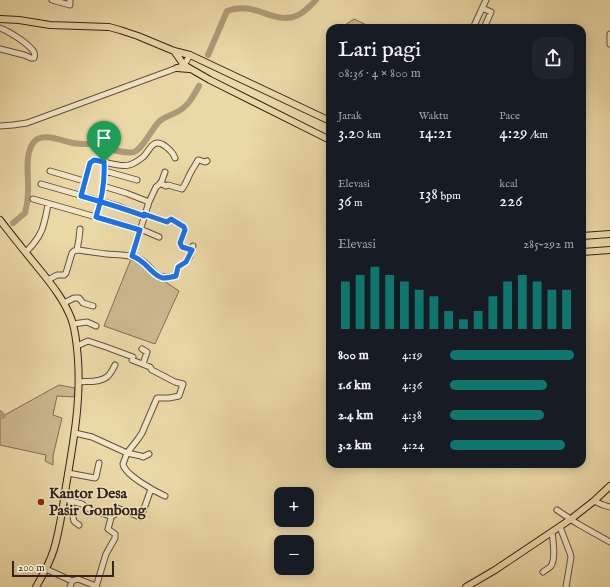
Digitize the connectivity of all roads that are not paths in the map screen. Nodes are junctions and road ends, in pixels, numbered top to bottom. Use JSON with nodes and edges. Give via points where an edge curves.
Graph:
{"nodes":[{"id":1,"x":52,"y":0,"type":"edge"},
{"id":2,"x":70,"y":0,"type":"edge"},
{"id":3,"x":486,"y":0,"type":"edge"},
{"id":4,"x":482,"y":8,"type":"junction"},
{"id":5,"x":0,"y":19,"type":"edge"},
{"id":6,"x":475,"y":24,"type":"edge"},
{"id":7,"x":486,"y":24,"type":"edge"},
{"id":8,"x":0,"y":28,"type":"edge"},
{"id":9,"x":610,"y":34,"type":"edge"},
{"id":10,"x":610,"y":44,"type":"edge"},
{"id":11,"x":0,"y":49,"type":"edge"},
{"id":12,"x":174,"y":51,"type":"junction"},
{"id":13,"x":190,"y":55,"type":"junction"},
{"id":14,"x":200,"y":59,"type":"junction"},
{"id":15,"x":184,"y":65,"type":"junction"},
{"id":16,"x":177,"y":68,"type":"junction"},
{"id":17,"x":192,"y":70,"type":"junction"},
{"id":18,"x":326,"y":119,"type":"edge"},
{"id":19,"x":0,"y":126,"type":"edge"},
{"id":20,"x":326,"y":138,"type":"edge"},
{"id":21,"x":175,"y":158,"type":"dead end"},
{"id":22,"x":207,"y":161,"type":"dead end"},
{"id":23,"x":104,"y":162,"type":"junction"},
{"id":24,"x":50,"y":170,"type":"dead end"},
{"id":25,"x":105,"y":171,"type":"junction"},
{"id":26,"x":165,"y":172,"type":"dead end"},
{"id":27,"x":137,"y":180,"type":"dead end"},
{"id":28,"x":84,"y":181,"type":"junction"},
{"id":29,"x":160,"y":183,"type":"junction"},
{"id":30,"x":41,"y":184,"type":"dead end"},
{"id":31,"x":103,"y":186,"type":"junction"},
{"id":32,"x":81,"y":196,"type":"junction"},
{"id":33,"x":33,"y":199,"type":"dead end"},
{"id":34,"x":101,"y":202,"type":"junction"},
{"id":35,"x":149,"y":202,"type":"junction"},
{"id":36,"x":48,"y":204,"type":"junction"},
{"id":37,"x":144,"y":215,"type":"junction"},
{"id":38,"x":96,"y":217,"type":"junction"},
{"id":39,"x":2,"y":222,"type":"edge"},
{"id":40,"x":80,"y":229,"type":"dead end"},
{"id":41,"x":140,"y":230,"type":"junction"},
{"id":42,"x":610,"y":234,"type":"edge"},
{"id":43,"x":586,"y":236,"type":"edge"},
{"id":44,"x":159,"y":237,"type":"dead end"},
{"id":45,"x":77,"y":250,"type":"junction"},
{"id":46,"x":610,"y":250,"type":"edge"},
{"id":47,"x":26,"y":252,"type":"junction"},
{"id":48,"x":586,"y":252,"type":"edge"},
{"id":49,"x":132,"y":256,"type":"junction"},
{"id":50,"x":48,"y":280,"type":"junction"},
{"id":51,"x":64,"y":303,"type":"junction"},
{"id":52,"x":93,"y":306,"type":"dead end"},
{"id":53,"x":73,"y":324,"type":"junction"},
{"id":54,"x":96,"y":326,"type":"dead end"},
{"id":55,"x":77,"y":346,"type":"junction"},
{"id":56,"x":142,"y":349,"type":"dead end"},
{"id":57,"x":143,"y":364,"type":"junction"},
{"id":58,"x":115,"y":365,"type":"dead end"},
{"id":59,"x":79,"y":382,"type":"junction"},
{"id":60,"x":75,"y":433,"type":"junction"},
{"id":61,"x":127,"y":453,"type":"junction"},
{"id":62,"x":149,"y":454,"type":"dead end"},
{"id":63,"x":99,"y":464,"type":"dead end"},
{"id":64,"x":68,"y":473,"type":"junction"},
{"id":65,"x":610,"y":486,"type":"edge"},
{"id":66,"x":152,"y":488,"type":"junction"},
{"id":67,"x":165,"y":496,"type":"dead end"},
{"id":68,"x":67,"y":500,"type":"junction"},
{"id":69,"x":594,"y":501,"type":"junction"},
{"id":70,"x":610,"y":507,"type":"edge"},
{"id":71,"x":557,"y":510,"type":"dead end"},
{"id":72,"x":110,"y":516,"type":"junction"},
{"id":73,"x":571,"y":520,"type":"junction"},
{"id":74,"x":79,"y":525,"type":"dead end"},
{"id":75,"x":560,"y":527,"type":"junction"},
{"id":76,"x":552,"y":532,"type":"junction"},
{"id":77,"x":610,"y":542,"type":"edge"},
{"id":78,"x":46,"y":569,"type":"junction"},
{"id":79,"x":543,"y":572,"type":"dead end"},
{"id":80,"x":72,"y":581,"type":"junction"},
{"id":81,"x":36,"y":587,"type":"edge"},
{"id":82,"x":70,"y":587,"type":"edge"},
{"id":83,"x":96,"y":587,"type":"edge"},
{"id":84,"x":466,"y":587,"type":"edge"},
{"id":85,"x":566,"y":587,"type":"edge"}],
"edges":[{"from":1,"to":2,"type":"street","via":[[70,5]]},
{"from":3,"to":4,"type":"street"},
{"from":4,"to":6,"type":"street"},
{"from":4,"to":7,"type":"street","via":[[492,12]]},
{"from":5,"to":12,"type":"main road","via":[[50,25],[108,27]]},
{"from":8,"to":11,"type":"street","via":[[30,48],[34,58]]},
{"from":9,"to":10,"type":"street"},
{"from":12,"to":13,"type":"main road"},
{"from":12,"to":15,"type":"main road"},
{"from":13,"to":14,"type":"main road"},
{"from":13,"to":15,"type":"street"},
{"from":14,"to":17,"type":"main road","via":[[193,62]]},
{"from":14,"to":18,"type":"main road"},
{"from":15,"to":16,"type":"street"},
{"from":15,"to":17,"type":"main road"},
{"from":16,"to":17,"type":"main road"},
{"from":16,"to":19,"type":"street","via":[[27,123]]},
{"from":17,"to":20,"type":"main road"},
{"from":21,"to":23,"type":"street","via":[[168,148],[156,143],[142,158],[131,165]]},
{"from":22,"to":29,"type":"street","via":[[198,160],[182,189]]},
{"from":23,"to":25,"type":"street"},
{"from":23,"to":28,"type":"street","via":[[94,160],[90,163]]},
{"from":24,"to":28,"type":"street"},
{"from":25,"to":27,"type":"street"},
{"from":25,"to":31,"type":"street"},
{"from":26,"to":29,"type":"street"},
{"from":28,"to":32,"type":"street"},
{"from":29,"to":35,"type":"street"},
{"from":30,"to":32,"type":"street"},
{"from":31,"to":34,"type":"street"},
{"from":31,"to":35,"type":"street"},
{"from":32,"to":34,"type":"street"},
{"from":33,"to":36,"type":"street"},
{"from":34,"to":37,"type":"street"},
{"from":34,"to":38,"type":"street"},
{"from":35,"to":37,"type":"street"},
{"from":36,"to":38,"type":"street"},
{"from":36,"to":47,"type":"street","via":[[41,231]]},
{"from":37,"to":41,"type":"street"},
{"from":37,"to":49,"type":"street","via":[[167,222],[171,219],[184,227],[180,243],[182,247],[192,248],[186,262],[178,267],[176,276],[168,278],[157,275],[142,260]]},
{"from":38,"to":41,"type":"street"},
{"from":39,"to":47,"type":"main road"},
{"from":40,"to":45,"type":"street"},
{"from":41,"to":44,"type":"street"},
{"from":41,"to":49,"type":"street"},
{"from":42,"to":43,"type":"main road"},
{"from":45,"to":49,"type":"street"},
{"from":45,"to":50,"type":"street","via":[[72,253],[65,274]]},
{"from":46,"to":48,"type":"main road"},
{"from":47,"to":50,"type":"main road"},
{"from":50,"to":51,"type":"main road"},
{"from":51,"to":52,"type":"street","via":[[79,298],[83,303]]},
{"from":51,"to":53,"type":"main road"},
{"from":53,"to":54,"type":"street","via":[[87,322]]},
{"from":53,"to":55,"type":"main road"},
{"from":55,"to":57,"type":"street","via":[[90,342],[133,357],[132,360]]},
{"from":55,"to":59,"type":"main road"},
{"from":56,"to":57,"type":"street","via":[[147,352]]},
{"from":57,"to":61,"type":"street","via":[[183,384],[179,396],[158,398],[142,432]]},
{"from":58,"to":59,"type":"street","via":[[101,380]]},
{"from":59,"to":60,"type":"main road"},
{"from":60,"to":61,"type":"street","via":[[97,439]]},
{"from":60,"to":64,"type":"main road"},
{"from":61,"to":62,"type":"street","via":[[143,457]]},
{"from":61,"to":66,"type":"street","via":[[124,469]]},
{"from":63,"to":64,"type":"street","via":[[95,478]]},
{"from":64,"to":68,"type":"main road"},
{"from":65,"to":69,"type":"main road"},
{"from":66,"to":67,"type":"street"},
{"from":66,"to":72,"type":"street","via":[[141,517],[117,508],[114,515]]},
{"from":68,"to":72,"type":"street"},
{"from":68,"to":74,"type":"street","via":[[73,519]]},
{"from":68,"to":78,"type":"main road"},
{"from":69,"to":70,"type":"street"},
{"from":69,"to":73,"type":"main road"},
{"from":71,"to":73,"type":"street"},
{"from":72,"to":83,"type":"street","via":[[108,529],[115,534],[115,538],[106,554]]},
{"from":73,"to":75,"type":"main road"},
{"from":73,"to":77,"type":"street"},
{"from":75,"to":76,"type":"main road"},
{"from":75,"to":85,"type":"street","via":[[571,557]]},
{"from":76,"to":79,"type":"street","via":[[553,561],[551,567]]},
{"from":76,"to":84,"type":"main road"},
{"from":78,"to":80,"type":"street"},
{"from":78,"to":81,"type":"main road"},
{"from":80,"to":82,"type":"street"},
{"from":80,"to":83,"type":"street","via":[[78,578]]}]}
